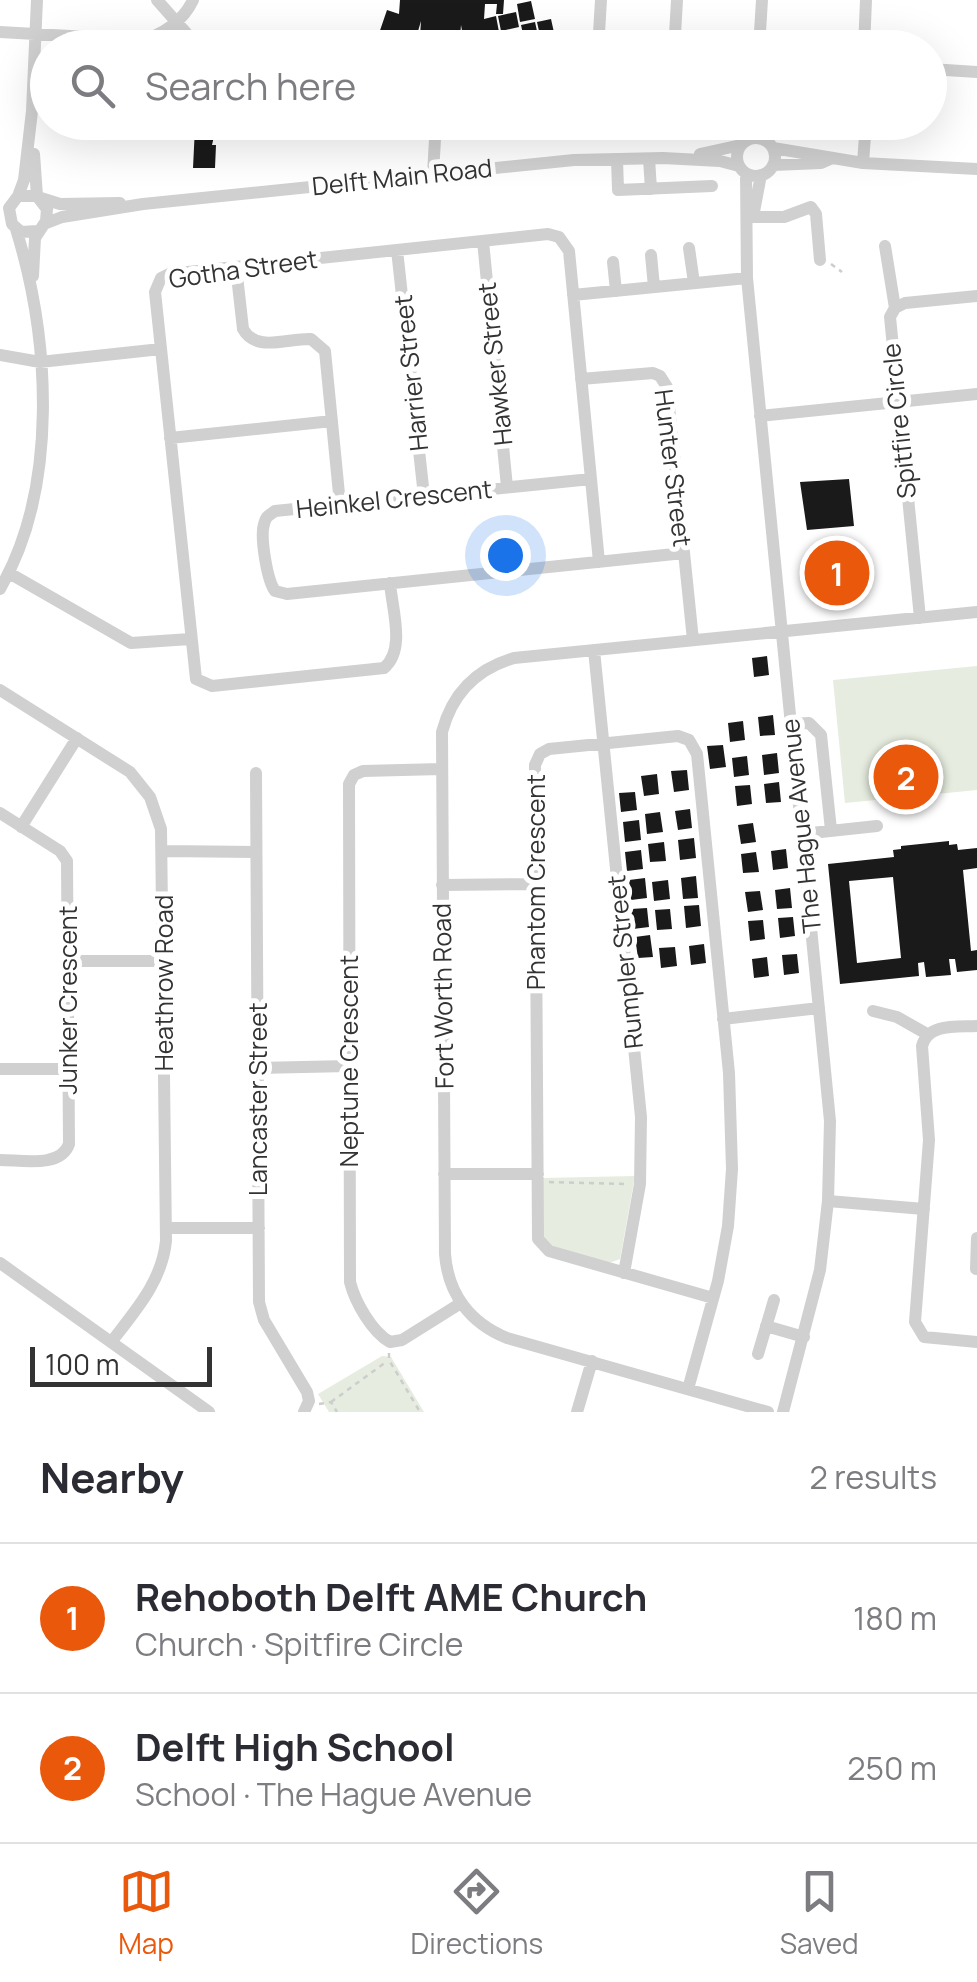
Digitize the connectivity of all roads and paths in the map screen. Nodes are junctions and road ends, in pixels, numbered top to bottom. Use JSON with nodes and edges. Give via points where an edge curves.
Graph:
{"nodes":[{"id":1,"x":37,"y":0,"type":"edge"},
{"id":2,"x":157,"y":0,"type":"edge"},
{"id":3,"x":194,"y":0,"type":"edge"},
{"id":4,"x":600,"y":0,"type":"edge"},
{"id":5,"x":677,"y":0,"type":"edge"},
{"id":6,"x":762,"y":0,"type":"edge"},
{"id":7,"x":866,"y":0,"type":"edge"},
{"id":8,"x":176,"y":21,"type":"junction"},
{"id":9,"x":35,"y":30,"type":"edge"},
{"id":10,"x":164,"y":30,"type":"edge"},
{"id":11,"x":184,"y":30,"type":"edge"},
{"id":12,"x":599,"y":30,"type":"edge"},
{"id":13,"x":675,"y":30,"type":"edge"},
{"id":14,"x":760,"y":30,"type":"edge"},
{"id":15,"x":865,"y":30,"type":"edge"},
{"id":16,"x":0,"y":32,"type":"edge"},
{"id":17,"x":30,"y":34,"type":"edge"},
{"id":18,"x":947,"y":70,"type":"edge"},
{"id":19,"x":977,"y":72,"type":"edge"},
{"id":20,"x":30,"y":129,"type":"edge"},
{"id":21,"x":34,"y":140,"type":"edge"},
{"id":22,"x":435,"y":140,"type":"edge"},
{"id":23,"x":769,"y":140,"type":"edge"},
{"id":24,"x":865,"y":140,"type":"edge"},
{"id":25,"x":745,"y":142,"type":"junction"},
{"id":26,"x":770,"y":145,"type":"junction"},
{"id":27,"x":656,"y":158,"type":"junction"},
{"id":28,"x":616,"y":159,"type":"junction"},
{"id":29,"x":830,"y":159,"type":"junction"},
{"id":30,"x":863,"y":163,"type":"junction"},
{"id":31,"x":774,"y":166,"type":"junction"},
{"id":32,"x":743,"y":170,"type":"junction"},
{"id":33,"x":977,"y":170,"type":"edge"},
{"id":34,"x":434,"y":174,"type":"junction"},
{"id":35,"x":762,"y":176,"type":"junction"},
{"id":36,"x":712,"y":186,"type":"dead end"},
{"id":37,"x":651,"y":189,"type":"junction"},
{"id":38,"x":38,"y":197,"type":"junction"},
{"id":39,"x":10,"y":202,"type":"edge"},
{"id":40,"x":143,"y":204,"type":"junction"},
{"id":41,"x":753,"y":218,"type":"junction"},
{"id":42,"x":10,"y":227,"type":"edge"},
{"id":43,"x":40,"y":227,"type":"junction"},
{"id":44,"x":748,"y":236,"type":"junction"},
{"id":45,"x":484,"y":241,"type":"junction"},
{"id":46,"x":884,"y":246,"type":"dead end"},
{"id":47,"x":689,"y":248,"type":"dead end"},
{"id":48,"x":397,"y":250,"type":"junction"},
{"id":49,"x":650,"y":255,"type":"dead end"},
{"id":50,"x":820,"y":260,"type":"dead end"},
{"id":51,"x":613,"y":262,"type":"dead end"},
{"id":52,"x":236,"y":267,"type":"junction"},
{"id":53,"x":746,"y":278,"type":"junction"},
{"id":54,"x":694,"y":283,"type":"junction"},
{"id":55,"x":654,"y":287,"type":"junction"},
{"id":56,"x":616,"y":291,"type":"junction"},
{"id":57,"x":573,"y":295,"type":"junction"},
{"id":58,"x":977,"y":296,"type":"edge"},
{"id":59,"x":33,"y":308,"type":"junction"},
{"id":60,"x":895,"y":308,"type":"junction"},
{"id":61,"x":161,"y":349,"type":"junction"},
{"id":62,"x":0,"y":355,"type":"edge"},
{"id":63,"x":40,"y":362,"type":"junction"},
{"id":64,"x":581,"y":379,"type":"junction"},
{"id":65,"x":977,"y":394,"type":"edge"},
{"id":66,"x":897,"y":402,"type":"junction"},
{"id":67,"x":760,"y":416,"type":"junction"},
{"id":68,"x":332,"y":421,"type":"junction"},
{"id":69,"x":170,"y":438,"type":"junction"},
{"id":70,"x":592,"y":479,"type":"junction"},
{"id":71,"x":507,"y":487,"type":"junction"},
{"id":72,"x":424,"y":496,"type":"junction"},
{"id":73,"x":340,"y":504,"type":"junction"},
{"id":74,"x":684,"y":553,"type":"junction"},
{"id":75,"x":599,"y":562,"type":"junction"},
{"id":76,"x":9,"y":574,"type":"junction"},
{"id":77,"x":390,"y":583,"type":"junction"},
{"id":78,"x":0,"y":589,"type":"edge"},
{"id":79,"x":977,"y":612,"type":"edge"},
{"id":80,"x":920,"y":618,"type":"junction"},
{"id":81,"x":780,"y":630,"type":"junction"},
{"id":82,"x":190,"y":639,"type":"junction"},
{"id":83,"x":693,"y":640,"type":"junction"},
{"id":84,"x":594,"y":650,"type":"junction"},
{"id":85,"x":0,"y":690,"type":"edge"},
{"id":86,"x":791,"y":724,"type":"junction"},
{"id":87,"x":77,"y":738,"type":"junction"},
{"id":88,"x":603,"y":744,"type":"junction"},
{"id":89,"x":441,"y":769,"type":"junction"},
{"id":90,"x":256,"y":773,"type":"dead end"},
{"id":91,"x":0,"y":814,"type":"edge"},
{"id":92,"x":877,"y":826,"type":"dead end"},
{"id":93,"x":22,"y":827,"type":"junction"},
{"id":94,"x":831,"y":830,"type":"junction"},
{"id":95,"x":802,"y":834,"type":"junction"},
{"id":96,"x":163,"y":851,"type":"junction"},
{"id":97,"x":256,"y":852,"type":"junction"},
{"id":98,"x":536,"y":884,"type":"junction"},
{"id":99,"x":442,"y":885,"type":"junction"},
{"id":100,"x":67,"y":961,"type":"junction"},
{"id":101,"x":164,"y":961,"type":"junction"},
{"id":102,"x":820,"y":1008,"type":"junction"},
{"id":103,"x":873,"y":1011,"type":"dead end"},
{"id":104,"x":723,"y":1019,"type":"junction"},
{"id":105,"x":977,"y":1026,"type":"edge"},
{"id":106,"x":927,"y":1034,"type":"junction"},
{"id":107,"x":349,"y":1066,"type":"junction"},
{"id":108,"x":258,"y":1068,"type":"junction"},
{"id":109,"x":0,"y":1069,"type":"edge"},
{"id":110,"x":68,"y":1070,"type":"junction"},
{"id":111,"x":0,"y":1160,"type":"edge"},
{"id":112,"x":444,"y":1174,"type":"junction"},
{"id":113,"x":538,"y":1178,"type":"junction"},
{"id":114,"x":640,"y":1184,"type":"junction"},
{"id":115,"x":828,"y":1201,"type":"junction"},
{"id":116,"x":924,"y":1209,"type":"junction"},
{"id":117,"x":166,"y":1228,"type":"junction"},
{"id":118,"x":259,"y":1228,"type":"junction"},
{"id":119,"x":977,"y":1238,"type":"edge"},
{"id":120,"x":976,"y":1250,"type":"edge"},
{"id":121,"x":0,"y":1263,"type":"edge"},
{"id":122,"x":976,"y":1268,"type":"edge"},
{"id":123,"x":624,"y":1274,"type":"junction"},
{"id":124,"x":713,"y":1298,"type":"junction"},
{"id":125,"x":774,"y":1300,"type":"dead end"},
{"id":126,"x":461,"y":1304,"type":"junction"},
{"id":127,"x":766,"y":1326,"type":"junction"},
{"id":128,"x":804,"y":1337,"type":"junction"},
{"id":129,"x":112,"y":1341,"type":"junction"},
{"id":130,"x":390,"y":1342,"type":"junction"},
{"id":131,"x":977,"y":1342,"type":"edge"},
{"id":132,"x":758,"y":1354,"type":"dead end"},
{"id":133,"x":389,"y":1360,"type":"junction"},
{"id":134,"x":592,"y":1362,"type":"junction"},
{"id":135,"x":688,"y":1389,"type":"junction"},
{"id":136,"x":331,"y":1402,"type":"junction"},
{"id":137,"x":306,"y":1409,"type":"edge"},
{"id":138,"x":209,"y":1412,"type":"edge"},
{"id":139,"x":337,"y":1412,"type":"edge"},
{"id":140,"x":420,"y":1412,"type":"edge"},
{"id":141,"x":577,"y":1412,"type":"edge"},
{"id":142,"x":768,"y":1412,"type":"edge"},
{"id":143,"x":783,"y":1412,"type":"edge"}],
"edges":[{"from":1,"to":9,"type":"street"},
{"from":2,"to":8,"type":"street"},
{"from":3,"to":8,"type":"street"},
{"from":4,"to":12,"type":"street"},
{"from":5,"to":13,"type":"street"},
{"from":6,"to":14,"type":"street"},
{"from":7,"to":15,"type":"street"},
{"from":8,"to":10,"type":"street"},
{"from":8,"to":11,"type":"street"},
{"from":16,"to":17,"type":"street"},
{"from":18,"to":19,"type":"street"},
{"from":20,"to":39,"type":"street","via":[[24,180]]},
{"from":21,"to":38,"type":"street"},
{"from":22,"to":34,"type":"street"},
{"from":23,"to":26,"type":"street"},
{"from":24,"to":30,"type":"street"},
{"from":25,"to":26,"type":"street"},
{"from":25,"to":27,"type":"street","name":"Delft Main Road","via":[[720,152]]},
{"from":25,"to":32,"type":"street","via":[[737,155]]},
{"from":26,"to":29,"type":"street"},
{"from":26,"to":31,"type":"street"},
{"from":27,"to":28,"type":"street","name":"Delft Main Road"},
{"from":27,"to":32,"type":"street","name":"Delft Main Road"},
{"from":27,"to":37,"type":"street"},
{"from":28,"to":34,"type":"street","name":"Delft Main Road"},
{"from":28,"to":37,"type":"street","via":[[618,190]]},
{"from":29,"to":30,"type":"street"},
{"from":29,"to":31,"type":"street"},
{"from":30,"to":33,"type":"street"},
{"from":31,"to":35,"type":"street"},
{"from":32,"to":35,"type":"street"},
{"from":32,"to":44,"type":"street","name":"The Hague Avenue"},
{"from":34,"to":40,"type":"street","name":"Delft Main Road"},
{"from":35,"to":41,"type":"street","name":"The Hague Avenue"},
{"from":36,"to":37,"type":"street"},
{"from":38,"to":39,"type":"street"},
{"from":38,"to":40,"type":"street","name":"Delft Main Road","via":[[60,204]]},
{"from":38,"to":43,"type":"street","via":[[47,209]]},
{"from":39,"to":42,"type":"street"},
{"from":40,"to":43,"type":"street","name":"Delft Main Road","via":[[56,218]]},
{"from":41,"to":44,"type":"street","name":"The Hague Avenue"},
{"from":41,"to":50,"type":"street","via":[[810,207]]},
{"from":42,"to":43,"type":"street","via":[[26,233]]},
{"from":42,"to":59,"type":"street"},
{"from":43,"to":59,"type":"street"},
{"from":44,"to":53,"type":"street","name":"The Hague Avenue"},
{"from":45,"to":48,"type":"street","name":"Gotha Street"},
{"from":45,"to":57,"type":"street","name":"Gotha Street","via":[[558,236],[568,247]]},
{"from":45,"to":71,"type":"street","name":"Hawker Street"},
{"from":46,"to":60,"type":"street"},
{"from":47,"to":54,"type":"street"},
{"from":48,"to":52,"type":"street","name":"Gotha Street"},
{"from":48,"to":72,"type":"street","name":"Harrier Street"},
{"from":49,"to":55,"type":"street"},
{"from":51,"to":56,"type":"street"},
{"from":52,"to":61,"type":"street","name":"Gotha Street","via":[[168,274],[158,281]]},
{"from":52,"to":68,"type":"street","via":[[250,340],[312,339],[323,347]]},
{"from":53,"to":54,"type":"street"},
{"from":53,"to":67,"type":"street","name":"The Hague Avenue"},
{"from":54,"to":55,"type":"street"},
{"from":55,"to":56,"type":"street"},
{"from":56,"to":57,"type":"street"},
{"from":57,"to":64,"type":"street","name":"Gotha Street"},
{"from":58,"to":60,"type":"street","name":"Spitfire Circle"},
{"from":59,"to":63,"type":"street"},
{"from":60,"to":66,"type":"street","name":"Spitfire Circle","via":[[890,322]]},
{"from":61,"to":63,"type":"street"},
{"from":61,"to":69,"type":"street","name":"Gotha Street"},
{"from":62,"to":63,"type":"street"},
{"from":63,"to":76,"type":"street","via":[[43,449],[28,524]]},
{"from":64,"to":70,"type":"street","name":"Gotha Street"},
{"from":64,"to":74,"type":"street","name":"Hunter Street","via":[[653,373],[667,387]]},
{"from":65,"to":66,"type":"street"},
{"from":66,"to":67,"type":"street"},
{"from":66,"to":80,"type":"street","name":"Spitfire Circle"},
{"from":67,"to":81,"type":"street","name":"The Hague Avenue"},
{"from":68,"to":69,"type":"street"},
{"from":68,"to":73,"type":"street"},
{"from":69,"to":82,"type":"street","name":"Gotha Street"},
{"from":70,"to":71,"type":"street","name":"Heinkel Crescent"},
{"from":70,"to":75,"type":"street","name":"Gotha Street"},
{"from":71,"to":72,"type":"street","name":"Heinkel Crescent"},
{"from":72,"to":73,"type":"street","name":"Heinkel Crescent"},
{"from":73,"to":77,"type":"street","name":"Heinkel Crescent","via":[[267,516],[270,584],[286,594]]},
{"from":74,"to":75,"type":"street","name":"Heinkel Crescent"},
{"from":74,"to":83,"type":"street","name":"Hunter Street"},
{"from":75,"to":77,"type":"street","name":"Heinkel Crescent"},
{"from":76,"to":78,"type":"street"},
{"from":76,"to":82,"type":"street","via":[[131,643]]},
{"from":77,"to":82,"type":"street","name":"Gotha Street","via":[[396,649],[384,668],[208,686],[194,675]]},
{"from":79,"to":80,"type":"street"},
{"from":80,"to":81,"type":"street"},
{"from":81,"to":83,"type":"street","name":"Fort Worth Road"},
{"from":81,"to":86,"type":"street","name":"The Hague Avenue"},
{"from":83,"to":84,"type":"street","name":"Fort Worth Road"},
{"from":84,"to":88,"type":"street","name":"Rumpler Street"},
{"from":84,"to":89,"type":"street","name":"Fort Worth Road","via":[[514,658],[472,680],[445,720]]},
{"from":85,"to":87,"type":"street","name":"Heathrow Road"},
{"from":86,"to":94,"type":"street","via":[[809,723],[821,734]]},
{"from":86,"to":95,"type":"street","name":"The Hague Avenue"},
{"from":87,"to":93,"type":"street"},
{"from":87,"to":96,"type":"street","name":"Heathrow Road","via":[[138,780],[159,818]]},
{"from":88,"to":98,"type":"street","name":"Phantom Crescent","via":[[549,749],[538,758]]},
{"from":88,"to":104,"type":"street","name":"Phantom Crescent","via":[[678,736],[696,749]]},
{"from":88,"to":114,"type":"street","name":"Rumpler Street","via":[[641,1117]]},
{"from":89,"to":99,"type":"street","name":"Fort Worth Road"},
{"from":89,"to":107,"type":"street","name":"Neptune Crescent","via":[[360,771],[349,784]]},
{"from":90,"to":97,"type":"street","name":"Lancaster Street"},
{"from":91,"to":93,"type":"street","name":"Junker Crescent"},
{"from":92,"to":94,"type":"street"},
{"from":93,"to":100,"type":"street","name":"Junker Crescent","via":[[67,861]]},
{"from":94,"to":95,"type":"street"},
{"from":95,"to":102,"type":"street","name":"The Hague Avenue"},
{"from":96,"to":97,"type":"street"},
{"from":96,"to":101,"type":"street","name":"Heathrow Road"},
{"from":97,"to":108,"type":"street","name":"Lancaster Street"},
{"from":98,"to":99,"type":"street"},
{"from":98,"to":113,"type":"street","name":"Phantom Crescent"},
{"from":99,"to":112,"type":"street","name":"Fort Worth Road"},
{"from":100,"to":101,"type":"street"},
{"from":100,"to":110,"type":"street","name":"Junker Crescent"},
{"from":101,"to":117,"type":"street","name":"Heathrow Road"},
{"from":102,"to":104,"type":"street"},
{"from":102,"to":115,"type":"street","name":"The Hague Avenue","via":[[830,1121]]},
{"from":103,"to":106,"type":"street"},
{"from":104,"to":124,"type":"street","name":"Phantom Crescent","via":[[732,1169]]},
{"from":105,"to":106,"type":"street"},
{"from":106,"to":116,"type":"street"},
{"from":107,"to":108,"type":"street"},
{"from":107,"to":130,"type":"street","name":"Neptune Crescent","via":[[350,1282]]},
{"from":108,"to":118,"type":"street","name":"Lancaster Street"},
{"from":109,"to":110,"type":"street"},
{"from":110,"to":111,"type":"street","name":"Junker Crescent","via":[[67,1152],[54,1160]]},
{"from":112,"to":113,"type":"street"},
{"from":112,"to":126,"type":"street","name":"Fort Worth Road","via":[[446,1265]]},
{"from":113,"to":114,"type":"path"},
{"from":113,"to":123,"type":"street","name":"Phantom Crescent","via":[[542,1246]]},
{"from":114,"to":123,"type":"street","name":"Rumpler Street"},
{"from":115,"to":116,"type":"street"},
{"from":115,"to":128,"type":"street","name":"The Hague Avenue"},
{"from":116,"to":131,"type":"street","via":[[917,1328],[930,1338]]},
{"from":117,"to":118,"type":"street"},
{"from":117,"to":129,"type":"street","name":"Heathrow Road","via":[[158,1274]]},
{"from":118,"to":137,"type":"street","name":"Lancaster Street","via":[[261,1312],[307,1392]]},
{"from":119,"to":120,"type":"street"},
{"from":120,"to":122,"type":"street"},
{"from":121,"to":129,"type":"street"},
{"from":123,"to":124,"type":"street","name":"Phantom Crescent"},
{"from":124,"to":135,"type":"street","name":"Phantom Crescent"},
{"from":125,"to":127,"type":"street"},
{"from":126,"to":130,"type":"street"},
{"from":126,"to":134,"type":"street","via":[[496,1333]]},
{"from":127,"to":128,"type":"street"},
{"from":127,"to":132,"type":"street"},
{"from":128,"to":143,"type":"street","name":"The Hague Avenue"},
{"from":129,"to":138,"type":"street"},
{"from":130,"to":133,"type":"path"},
{"from":133,"to":136,"type":"path"},
{"from":133,"to":140,"type":"path"},
{"from":134,"to":135,"type":"street"},
{"from":134,"to":141,"type":"street"},
{"from":135,"to":142,"type":"street"},
{"from":136,"to":137,"type":"path"},
{"from":136,"to":139,"type":"path"}]}
